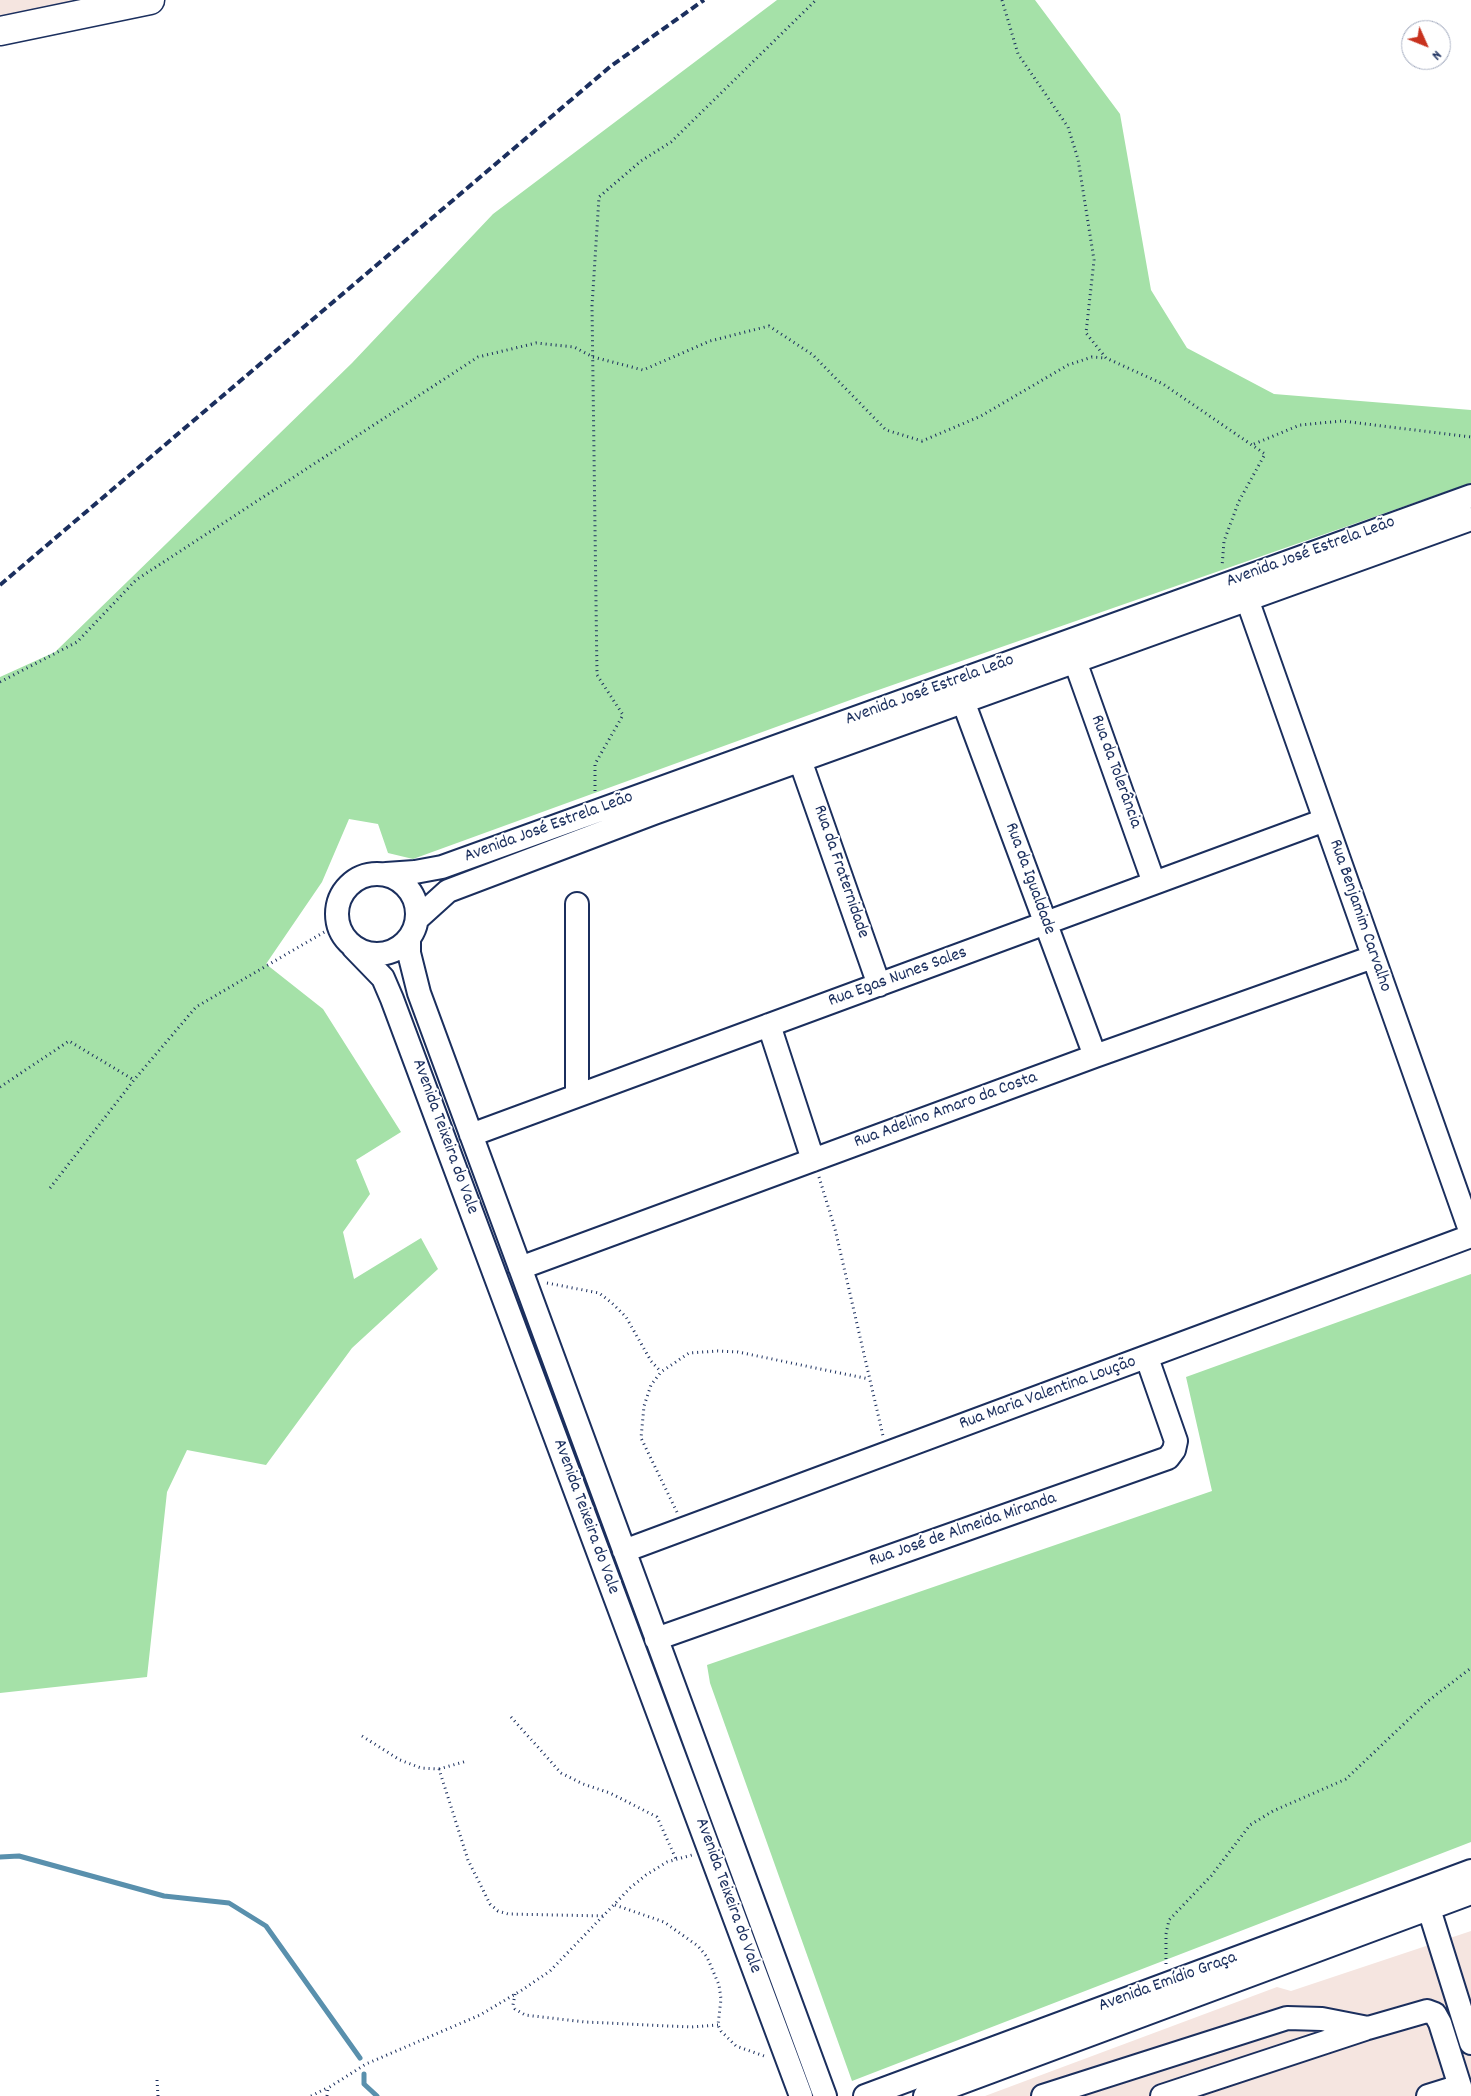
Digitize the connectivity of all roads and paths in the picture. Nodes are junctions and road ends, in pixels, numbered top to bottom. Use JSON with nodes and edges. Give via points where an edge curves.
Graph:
{"nodes":[{"id":1,"x":150,"y":0,"type":"edge"},
{"id":2,"x":816,"y":0,"type":"edge"},
{"id":3,"x":1002,"y":0,"type":"edge"},
{"id":4,"x":0,"y":31,"type":"edge"},
{"id":5,"x":593,"y":357,"type":"junction"},
{"id":6,"x":1106,"y":358,"type":"junction"},
{"id":7,"x":1471,"y":437,"type":"edge"},
{"id":8,"x":1254,"y":444,"type":"junction"},
{"id":9,"x":1471,"y":496,"type":"edge"},
{"id":10,"x":1471,"y":519,"type":"edge"},
{"id":11,"x":1220,"y":586,"type":"junction"},
{"id":12,"x":1247,"y":599,"type":"junction"},
{"id":13,"x":1076,"y":661,"type":"junction"},
{"id":14,"x":0,"y":682,"type":"edge"},
{"id":15,"x":963,"y":702,"type":"junction"},
{"id":16,"x":800,"y":760,"type":"junction"},
{"id":17,"x":594,"y":812,"type":"junction"},
{"id":18,"x":1325,"y":820,"type":"junction"},
{"id":19,"x":386,"y":874,"type":"junction"},
{"id":20,"x":1154,"y":883,"type":"junction"},
{"id":21,"x":578,"y":904,"type":"dead end"},
{"id":22,"x":338,"y":924,"type":"junction"},
{"id":23,"x":1046,"y":924,"type":"junction"},
{"id":24,"x":414,"y":929,"type":"junction"},
{"id":25,"x":353,"y":947,"type":"junction"},
{"id":26,"x":1373,"y":957,"type":"junction"},
{"id":27,"x":879,"y":985,"type":"junction"},
{"id":28,"x":769,"y":1025,"type":"junction"},
{"id":29,"x":1095,"y":1056,"type":"junction"},
{"id":30,"x":134,"y":1080,"type":"junction"},
{"id":31,"x":0,"y":1087,"type":"edge"},
{"id":32,"x":577,"y":1096,"type":"junction"},
{"id":33,"x":471,"y":1135,"type":"junction"},
{"id":34,"x":813,"y":1160,"type":"junction"},
{"id":35,"x":50,"y":1188,"type":"dead end"},
{"id":36,"x":1471,"y":1234,"type":"edge"},
{"id":37,"x":522,"y":1274,"type":"junction"},
{"id":38,"x":1147,"y":1358,"type":"junction"},
{"id":39,"x":660,"y":1372,"type":"junction"},
{"id":40,"x":869,"y":1379,"type":"junction"},
{"id":41,"x":887,"y":1454,"type":"junction"},
{"id":42,"x":686,"y":1528,"type":"junction"},
{"id":43,"x":624,"y":1551,"type":"junction"},
{"id":44,"x":656,"y":1639,"type":"junction"},
{"id":45,"x":1471,"y":1668,"type":"edge"},
{"id":46,"x":511,"y":1717,"type":"dead end"},
{"id":47,"x":362,"y":1736,"type":"dead end"},
{"id":48,"x":467,"y":1761,"type":"dead end"},
{"id":49,"x":439,"y":1769,"type":"junction"},
{"id":50,"x":710,"y":1852,"type":"junction"},
{"id":51,"x":676,"y":1859,"type":"junction"},
{"id":52,"x":1471,"y":1871,"type":"edge"},
{"id":53,"x":1471,"y":1893,"type":"edge"},
{"id":54,"x":615,"y":1905,"type":"junction"},
{"id":55,"x":1429,"y":1909,"type":"junction"},
{"id":56,"x":605,"y":1916,"type":"junction"},
{"id":57,"x":1169,"y":1983,"type":"junction"},
{"id":58,"x":515,"y":1994,"type":"junction"},
{"id":59,"x":1463,"y":1994,"type":"edge"},
{"id":60,"x":718,"y":2025,"type":"junction"},
{"id":61,"x":1368,"y":2028,"type":"junction"},
{"id":62,"x":1471,"y":2043,"type":"edge"},
{"id":63,"x":788,"y":2061,"type":"junction"},
{"id":64,"x":157,"y":2080,"type":"dead end"},
{"id":65,"x":328,"y":2088,"type":"junction"},
{"id":66,"x":1461,"y":2091,"type":"edge"},
{"id":67,"x":158,"y":2096,"type":"edge"},
{"id":68,"x":311,"y":2096,"type":"edge"},
{"id":69,"x":327,"y":2096,"type":"edge"},
{"id":70,"x":801,"y":2096,"type":"edge"},
{"id":71,"x":825,"y":2096,"type":"edge"},
{"id":72,"x":865,"y":2096,"type":"edge"},
{"id":73,"x":925,"y":2096,"type":"edge"},
{"id":74,"x":1044,"y":2096,"type":"edge"},
{"id":75,"x":1162,"y":2096,"type":"edge"},
{"id":76,"x":1428,"y":2096,"type":"edge"}],
"edges":[{"from":1,"to":4,"type":"main road"},
{"from":2,"to":5,"type":"path","via":[[671,142],[641,161],[599,197],[592,306]]},
{"from":3,"to":6,"type":"path","via":[[1018,54],[1068,127],[1078,159],[1094,260],[1086,332]]},
{"from":5,"to":6,"type":"path","via":[[643,370],[710,341],[769,326],[813,355],[886,430],[922,441],[981,416],[1068,365],[1092,357]]},
{"from":5,"to":14,"type":"path","via":[[574,346],[536,343],[478,357],[136,580],[77,642]]},
{"from":5,"to":17,"type":"path","via":[[597,675],[623,716],[595,764]]},
{"from":6,"to":8,"type":"path","via":[[1163,384]]},
{"from":7,"to":8,"type":"path","via":[[1342,421],[1300,425]]},
{"from":8,"to":11,"type":"path","via":[[1265,454],[1239,501],[1224,541]]},
{"from":9,"to":11,"type":"street","name":"Avenida José Estrela Leão"},
{"from":10,"to":12,"type":"street","name":"Avenida José Estrela Leão"},
{"from":11,"to":17,"type":"street","name":"Avenida José Estrela Leão"},
{"from":12,"to":13,"type":"street","name":"Avenida José Estrela Leão"},
{"from":12,"to":18,"type":"street","name":"Rua Benjamim Carvalho"},
{"from":13,"to":15,"type":"street","name":"Avenida José Estrela Leão"},
{"from":13,"to":20,"type":"street","name":"Rua da Tolerância"},
{"from":15,"to":16,"type":"street","name":"Avenida José Estrela Leão"},
{"from":15,"to":23,"type":"street","name":"Rua da Igualdade"},
{"from":16,"to":24,"type":"street","name":"Avenida José Estrela Leão","via":[[448,891]]},
{"from":16,"to":27,"type":"street","name":"Rua da Fraternidade"},
{"from":17,"to":19,"type":"street","name":"Avenida José Estrela Leão","via":[[442,867]]},
{"from":18,"to":20,"type":"street","name":"Rua Egas Nunes Sales"},
{"from":18,"to":26,"type":"street","name":"Rua Benjamim Carvalho"},
{"from":19,"to":22,"type":"street","via":[[359,878],[348,886],[340,897]]},
{"from":19,"to":24,"type":"street","name":"Avenida Teixeira do Vale","via":[[407,886],[414,896]]},
{"from":20,"to":23,"type":"street","name":"Rua Egas Nunes Sales"},
{"from":21,"to":32,"type":"street"},
{"from":22,"to":25,"type":"street","name":"Avenida Teixeira do Vale"},
{"from":22,"to":30,"type":"path","via":[[196,1007]]},
{"from":23,"to":27,"type":"street","name":"Rua Egas Nunes Sales"},
{"from":23,"to":29,"type":"street","name":"Rua da Igualdade"},
{"from":24,"to":25,"type":"street","via":[[400,947],[389,953],[364,952]]},
{"from":24,"to":33,"type":"street","name":"Avenida Teixeira do Vale","via":[[410,953],[419,993]]},
{"from":25,"to":50,"type":"street","name":"Avenida Teixeira do Vale","via":[[383,978],[392,998]]},
{"from":26,"to":29,"type":"street","name":"Rua Adelino Amaro da Costa"},
{"from":26,"to":36,"type":"street","name":"Rua Benjamim Carvalho"},
{"from":27,"to":28,"type":"street","name":"Rua Egas Nunes Sales"},
{"from":28,"to":32,"type":"street","name":"Rua Egas Nunes Sales"},
{"from":28,"to":34,"type":"street"},
{"from":29,"to":34,"type":"street","name":"Rua Adelino Amaro da Costa"},
{"from":30,"to":31,"type":"path","via":[[70,1041]]},
{"from":30,"to":35,"type":"path"},
{"from":32,"to":33,"type":"street","name":"Rua Egas Nunes Sales"},
{"from":33,"to":37,"type":"street","name":"Avenida Teixeira do Vale"},
{"from":34,"to":37,"type":"street","name":"Rua Adelino Amaro da Costa"},
{"from":34,"to":40,"type":"path","via":[[835,1229]]},
{"from":36,"to":38,"type":"street","name":"Rua Maria Valentina Loução"},
{"from":37,"to":39,"type":"path","via":[[599,1293],[626,1317]]},
{"from":37,"to":43,"type":"street","name":"Avenida Teixeira do Vale"},
{"from":38,"to":41,"type":"street","name":"Rua Maria Valentina Loução"},
{"from":38,"to":44,"type":"street","name":"Rua José de Almeida Miranda","via":[[1176,1441],[1168,1458]]},
{"from":39,"to":40,"type":"path","via":[[689,1353],[718,1351],[738,1352]]},
{"from":39,"to":42,"type":"path","via":[[651,1385],[644,1406],[641,1438]]},
{"from":40,"to":41,"type":"path"},
{"from":41,"to":42,"type":"street","name":"Rua Maria Valentina Loução"},
{"from":42,"to":43,"type":"street","name":"Rua Maria Valentina Loução"},
{"from":43,"to":44,"type":"street","name":"Avenida Teixeira do Vale"},
{"from":44,"to":71,"type":"street","name":"Avenida Teixeira do Vale"},
{"from":45,"to":57,"type":"path","via":[[1428,1701],[1346,1779],[1273,1811],[1250,1825],[1211,1876],[1169,1920],[1165,1951]]},
{"from":46,"to":51,"type":"path","via":[[561,1773],[657,1817]]},
{"from":47,"to":49,"type":"path","via":[[400,1760],[421,1768]]},
{"from":48,"to":49,"type":"path"},
{"from":49,"to":56,"type":"path","via":[[468,1860],[480,1887],[498,1912]]},
{"from":50,"to":51,"type":"path"},
{"from":50,"to":63,"type":"street","name":"Avenida Teixeira do Vale"},
{"from":51,"to":54,"type":"path","via":[[646,1876]]},
{"from":52,"to":57,"type":"street","name":"Avenida Emídio Graça"},
{"from":53,"to":55,"type":"street","name":"Avenida Emídio Graça"},
{"from":54,"to":56,"type":"path"},
{"from":54,"to":60,"type":"path","via":[[664,1922],[702,1951],[719,1985]]},
{"from":55,"to":59,"type":"street"},
{"from":55,"to":73,"type":"street","name":"Avenida Emídio Graça"},
{"from":56,"to":58,"type":"path","via":[[550,1971]]},
{"from":57,"to":72,"type":"street","name":"Avenida Emídio Graça"},
{"from":58,"to":60,"type":"path","via":[[513,2005],[525,2015],[585,2022]]},
{"from":58,"to":65,"type":"path","via":[[480,2015],[366,2064]]},
{"from":59,"to":62,"type":"street"},
{"from":60,"to":63,"type":"path","via":[[736,2046],[758,2055]]},
{"from":61,"to":66,"type":"street","via":[[1432,2012],[1440,2023]]},
{"from":61,"to":74,"type":"street","via":[[1288,2018]]},
{"from":61,"to":75,"type":"street"},
{"from":63,"to":70,"type":"street","name":"Avenida Teixeira do Vale"},
{"from":64,"to":67,"type":"path"},
{"from":65,"to":68,"type":"path"},
{"from":65,"to":69,"type":"path"},
{"from":66,"to":76,"type":"street"}]}
